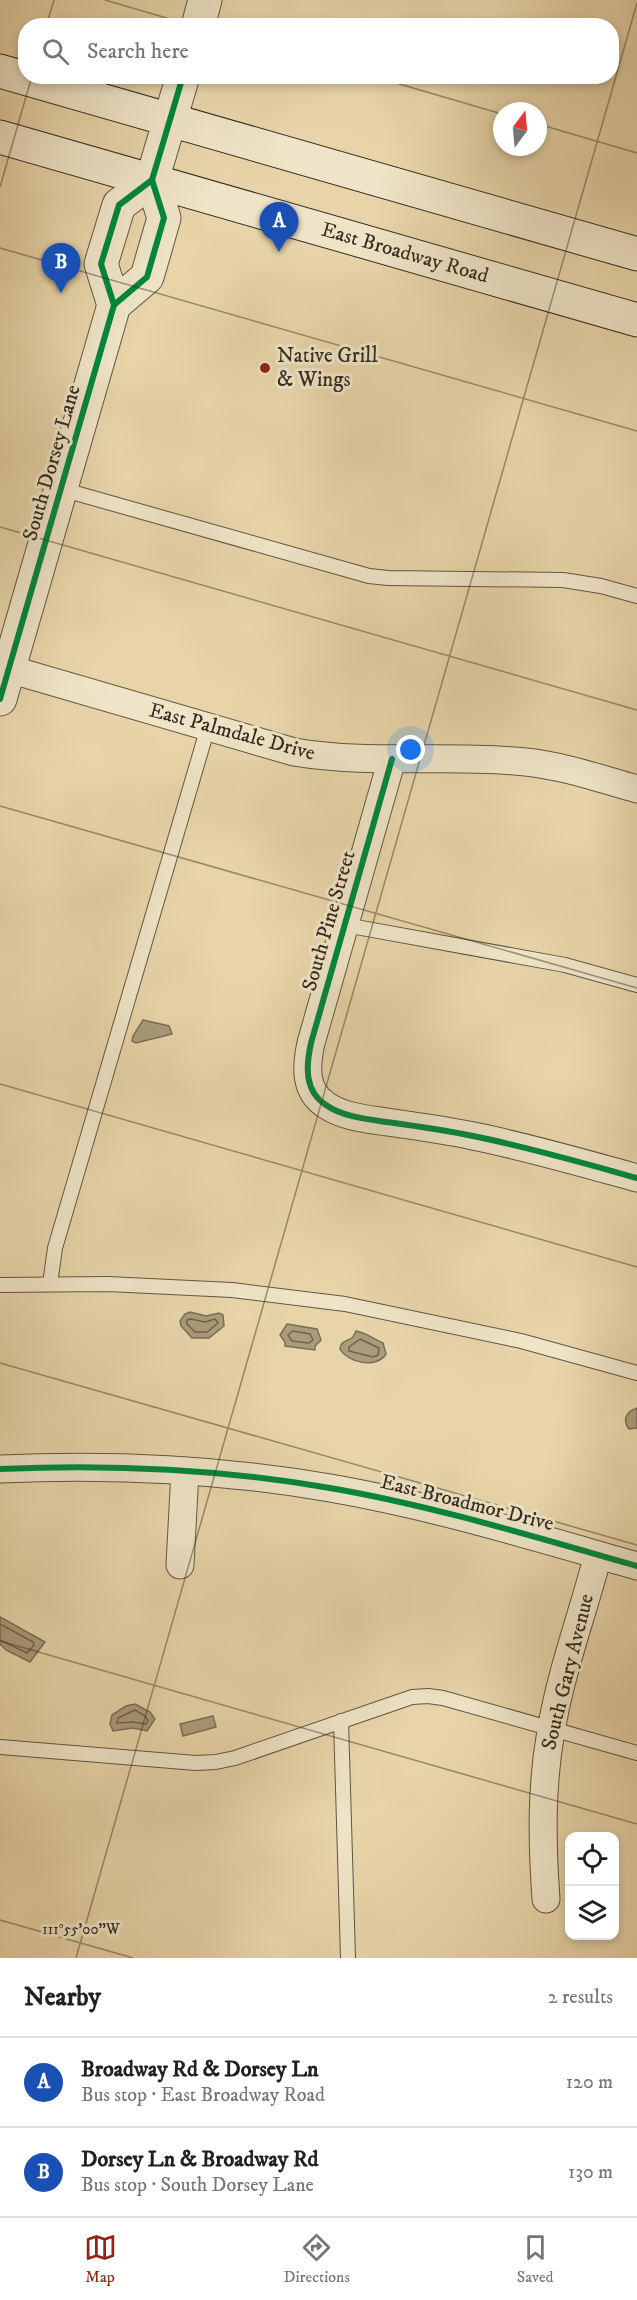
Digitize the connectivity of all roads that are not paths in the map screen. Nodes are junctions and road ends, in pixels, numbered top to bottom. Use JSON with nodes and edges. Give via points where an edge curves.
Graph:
{"nodes":[{"id":1,"x":205,"y":0,"type":"edge"},
{"id":2,"x":200,"y":18,"type":"edge"},
{"id":3,"x":0,"y":71,"type":"edge"},
{"id":4,"x":18,"y":76,"type":"edge"},
{"id":5,"x":45,"y":84,"type":"edge"},
{"id":6,"x":181,"y":84,"type":"edge"},
{"id":7,"x":171,"y":120,"type":"junction"},
{"id":8,"x":0,"y":137,"type":"edge"},
{"id":9,"x":152,"y":180,"type":"junction"},
{"id":10,"x":637,"y":254,"type":"edge"},
{"id":11,"x":114,"y":305,"type":"junction"},
{"id":12,"x":637,"y":320,"type":"edge"},
{"id":13,"x":62,"y":489,"type":"junction"},
{"id":14,"x":637,"y":596,"type":"edge"},
{"id":15,"x":4,"y":684,"type":"edge"},
{"id":16,"x":208,"y":727,"type":"junction"},
{"id":17,"x":392,"y":759,"type":"junction"},
{"id":18,"x":637,"y":789,"type":"edge"},
{"id":19,"x":345,"y":925,"type":"junction"},
{"id":20,"x":637,"y":985,"type":"edge"},
{"id":21,"x":637,"y":1178,"type":"edge"},
{"id":22,"x":50,"y":1284,"type":"junction"},
{"id":23,"x":0,"y":1285,"type":"edge"},
{"id":24,"x":637,"y":1372,"type":"edge"},
{"id":25,"x":0,"y":1469,"type":"edge"},
{"id":26,"x":185,"y":1471,"type":"junction"},
{"id":27,"x":598,"y":1555,"type":"junction"},
{"id":28,"x":180,"y":1565,"type":"dead end"},
{"id":29,"x":637,"y":1566,"type":"edge"},
{"id":30,"x":341,"y":1721,"type":"junction"},
{"id":31,"x":551,"y":1729,"type":"junction"},
{"id":32,"x":0,"y":1747,"type":"edge"},
{"id":33,"x":637,"y":1753,"type":"edge"},
{"id":34,"x":546,"y":1899,"type":"dead end"},
{"id":35,"x":348,"y":1958,"type":"edge"}],
"edges":[{"from":1,"to":2,"type":"main road"},
{"from":3,"to":4,"type":"main road"},
{"from":5,"to":7,"type":"main road"},
{"from":6,"to":7,"type":"main road"},
{"from":7,"to":9,"type":"main road"},
{"from":7,"to":10,"type":"main road"},
{"from":8,"to":9,"type":"main road","name":"East Broadway Road"},
{"from":9,"to":11,"type":"main road","via":[[164,218],[147,277]]},
{"from":9,"to":11,"type":"main road","via":[[119,205],[101,264]]},
{"from":9,"to":12,"type":"main road","name":"East Broadway Road"},
{"from":11,"to":13,"type":"main road","name":"South Dorsey Lane"},
{"from":13,"to":14,"type":"lane","via":[[369,576],[563,580]]},
{"from":13,"to":15,"type":"main road","name":"South Dorsey Lane"},
{"from":15,"to":16,"type":"street","name":"East Palmdale Drive"},
{"from":16,"to":17,"type":"street","name":"East Palmdale Drive","via":[[294,752]]},
{"from":16,"to":22,"type":"lane","via":[[55,1248]]},
{"from":17,"to":18,"type":"street","name":"East Palmdale Drive","via":[[546,764]]},
{"from":17,"to":19,"type":"street","name":"South Pine Street"},
{"from":19,"to":20,"type":"lane","via":[[547,961]]},
{"from":19,"to":21,"type":"street","name":"South Pine Street","via":[[307,1058],[307,1076],[313,1092],[325,1105],[356,1117],[520,1146]]},
{"from":22,"to":23,"type":"lane"},
{"from":22,"to":24,"type":"lane","via":[[232,1290],[345,1304],[521,1341]]},
{"from":25,"to":26,"type":"street","name":"East Broadmor Drive"},
{"from":26,"to":27,"type":"street","name":"East Broadmor Drive","via":[[281,1481],[376,1497]]},
{"from":26,"to":28,"type":"street"},
{"from":27,"to":29,"type":"street","name":"East Broadmor Drive"},
{"from":27,"to":31,"type":"street","name":"South Gary Avenue"},
{"from":30,"to":31,"type":"lane","via":[[428,1695]]},
{"from":30,"to":32,"type":"lane","via":[[216,1762]]},
{"from":30,"to":35,"type":"lane"},
{"from":31,"to":33,"type":"lane"},
{"from":31,"to":34,"type":"street","name":"South Gary Avenue","via":[[542,1820]]}]}
